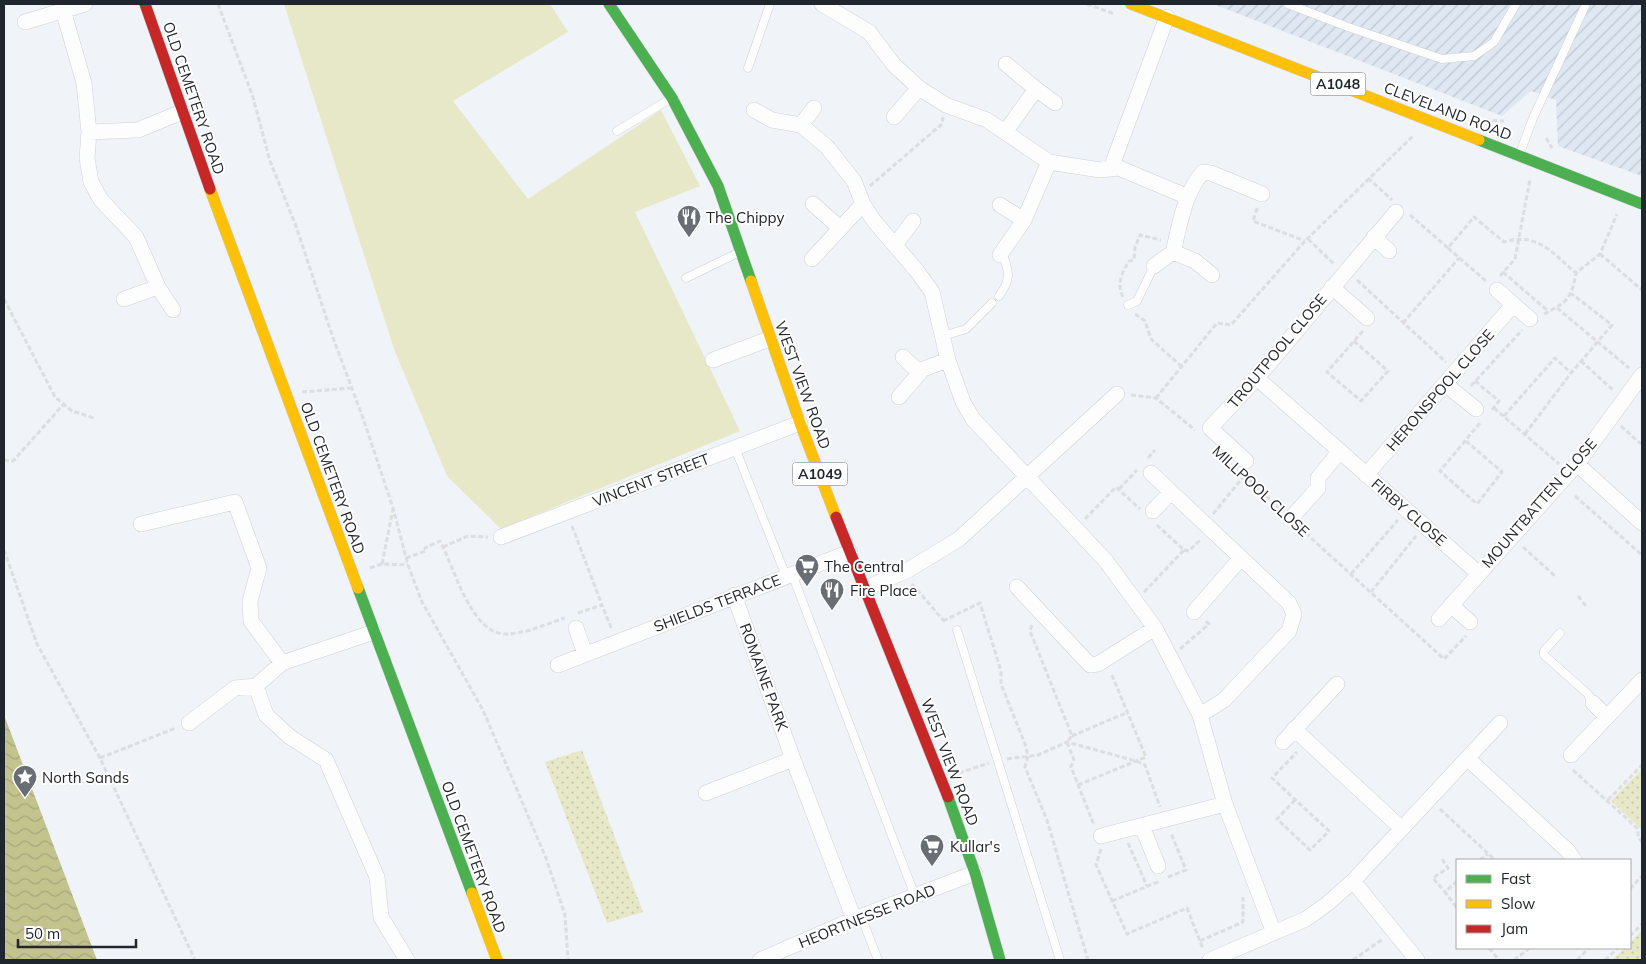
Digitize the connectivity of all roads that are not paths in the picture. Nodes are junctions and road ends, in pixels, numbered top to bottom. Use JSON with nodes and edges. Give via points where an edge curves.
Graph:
{"nodes":[{"id":1,"x":85,"y":4,"type":"edge"},
{"id":2,"x":145,"y":4,"type":"edge"},
{"id":3,"x":609,"y":4,"type":"edge"},
{"id":4,"x":770,"y":4,"type":"edge"},
{"id":5,"x":822,"y":4,"type":"edge"},
{"id":6,"x":1131,"y":4,"type":"edge"},
{"id":7,"x":1288,"y":4,"type":"edge"},
{"id":8,"x":1516,"y":4,"type":"edge"},
{"id":9,"x":1586,"y":4,"type":"edge"},
{"id":10,"x":838,"y":8,"type":"edge"},
{"id":11,"x":63,"y":10,"type":"junction"},
{"id":12,"x":1167,"y":17,"type":"junction"},
{"id":13,"x":25,"y":22,"type":"dead end"},
{"id":14,"x":1006,"y":64,"type":"dead end"},
{"id":15,"x":748,"y":68,"type":"dead end"},
{"id":16,"x":919,"y":88,"type":"junction"},
{"id":17,"x":1036,"y":88,"type":"junction"},
{"id":18,"x":672,"y":98,"type":"junction"},
{"id":19,"x":1055,"y":103,"type":"dead end"},
{"id":20,"x":814,"y":108,"type":"dead end"},
{"id":21,"x":754,"y":110,"type":"dead end"},
{"id":22,"x":182,"y":112,"type":"junction"},
{"id":23,"x":894,"y":118,"type":"dead end"},
{"id":24,"x":801,"y":125,"type":"junction"},
{"id":25,"x":1006,"y":131,"type":"junction"},
{"id":26,"x":89,"y":132,"type":"junction"},
{"id":27,"x":617,"y":132,"type":"dead end"},
{"id":28,"x":1519,"y":155,"type":"junction"},
{"id":29,"x":1049,"y":162,"type":"junction"},
{"id":30,"x":1111,"y":168,"type":"junction"},
{"id":31,"x":1262,"y":194,"type":"road end"},
{"id":32,"x":1188,"y":196,"type":"junction"},
{"id":33,"x":813,"y":204,"type":"dead end"},
{"id":34,"x":863,"y":204,"type":"junction"},
{"id":35,"x":1642,"y":204,"type":"edge"},
{"id":36,"x":1000,"y":205,"type":"dead end"},
{"id":37,"x":1399,"y":208,"type":"road end"},
{"id":38,"x":1024,"y":220,"type":"junction"},
{"id":39,"x":912,"y":222,"type":"dead end"},
{"id":40,"x":840,"y":228,"type":"junction"},
{"id":41,"x":1374,"y":237,"type":"junction"},
{"id":42,"x":895,"y":245,"type":"junction"},
{"id":43,"x":1390,"y":251,"type":"dead end"},
{"id":44,"x":741,"y":252,"type":"junction"},
{"id":45,"x":1173,"y":252,"type":"junction"},
{"id":46,"x":1001,"y":254,"type":"joint"},
{"id":47,"x":812,"y":258,"type":"dead end"},
{"id":48,"x":1154,"y":266,"type":"joint"},
{"id":49,"x":1212,"y":275,"type":"dead end"},
{"id":50,"x":686,"y":278,"type":"dead end"},
{"id":51,"x":158,"y":287,"type":"junction"},
{"id":52,"x":1332,"y":287,"type":"junction"},
{"id":53,"x":1494,"y":288,"type":"road end"},
{"id":54,"x":999,"y":296,"type":"dead end"},
{"id":55,"x":124,"y":299,"type":"dead end"},
{"id":56,"x":992,"y":303,"type":"dead end"},
{"id":57,"x":1513,"y":304,"type":"junction"},
{"id":58,"x":1128,"y":305,"type":"dead end"},
{"id":59,"x":173,"y":310,"type":"dead end"},
{"id":60,"x":1370,"y":319,"type":"road end"},
{"id":61,"x":1533,"y":322,"type":"road end"},
{"id":62,"x":943,"y":336,"type":"junction"},
{"id":63,"x":770,"y":339,"type":"junction"},
{"id":64,"x":903,"y":357,"type":"dead end"},
{"id":65,"x":713,"y":360,"type":"dead end"},
{"id":66,"x":948,"y":360,"type":"junction"},
{"id":67,"x":920,"y":373,"type":"junction"},
{"id":68,"x":1641,"y":376,"type":"edge"},
{"id":69,"x":1257,"y":378,"type":"junction"},
{"id":70,"x":1445,"y":384,"type":"junction"},
{"id":71,"x":1122,"y":396,"type":"road end"},
{"id":72,"x":899,"y":397,"type":"dead end"},
{"id":73,"x":1482,"y":415,"type":"road end"},
{"id":74,"x":800,"y":423,"type":"junction"},
{"id":75,"x":735,"y":448,"type":"junction"},
{"id":76,"x":1340,"y":451,"type":"junction"},
{"id":77,"x":1577,"y":464,"type":"junction"},
{"id":78,"x":1243,"y":469,"type":"road end"},
{"id":79,"x":1151,"y":473,"type":"dead end"},
{"id":80,"x":1366,"y":475,"type":"junction"},
{"id":81,"x":1026,"y":478,"type":"junction"},
{"id":82,"x":1171,"y":492,"type":"junction"},
{"id":83,"x":1150,"y":515,"type":"road end"},
{"id":84,"x":1291,"y":518,"type":"road end"},
{"id":85,"x":1642,"y":523,"type":"edge"},
{"id":86,"x":141,"y":524,"type":"dead end"},
{"id":87,"x":501,"y":537,"type":"dead end"},
{"id":88,"x":850,"y":552,"type":"junction"},
{"id":89,"x":1241,"y":558,"type":"junction"},
{"id":90,"x":1478,"y":573,"type":"junction"},
{"id":91,"x":789,"y":575,"type":"junction"},
{"id":92,"x":1017,"y":587,"type":"dead end"},
{"id":93,"x":864,"y":588,"type":"junction"},
{"id":94,"x":734,"y":595,"type":"junction"},
{"id":95,"x":1451,"y":605,"type":"junction"},
{"id":96,"x":1194,"y":612,"type":"road end"},
{"id":97,"x":1439,"y":619,"type":"dead end"},
{"id":98,"x":1470,"y":622,"type":"road end"},
{"id":99,"x":576,"y":628,"type":"dead end"},
{"id":100,"x":1155,"y":628,"type":"junction"},
{"id":101,"x":957,"y":630,"type":"road end"},
{"id":102,"x":374,"y":632,"type":"junction"},
{"id":103,"x":1560,"y":633,"type":"dead end"},
{"id":104,"x":585,"y":654,"type":"junction"},
{"id":105,"x":282,"y":663,"type":"junction"},
{"id":106,"x":558,"y":665,"type":"dead end"},
{"id":107,"x":1642,"y":680,"type":"edge"},
{"id":108,"x":1337,"y":684,"type":"dead end"},
{"id":109,"x":256,"y":686,"type":"junction"},
{"id":110,"x":1593,"y":703,"type":"joint"},
{"id":111,"x":1200,"y":715,"type":"junction"},
{"id":112,"x":1606,"y":716,"type":"junction"},
{"id":113,"x":190,"y":723,"type":"road end"},
{"id":114,"x":1500,"y":723,"type":"dead end"},
{"id":115,"x":1294,"y":729,"type":"junction"},
{"id":116,"x":1282,"y":742,"type":"dead end"},
{"id":117,"x":1571,"y":755,"type":"road end"},
{"id":118,"x":1467,"y":758,"type":"junction"},
{"id":119,"x":793,"y":759,"type":"junction"},
{"id":120,"x":706,"y":792,"type":"dead end"},
{"id":121,"x":1225,"y":804,"type":"junction"},
{"id":122,"x":1142,"y":826,"type":"junction"},
{"id":123,"x":1401,"y":828,"type":"junction"},
{"id":124,"x":1101,"y":836,"type":"dead end"},
{"id":125,"x":1573,"y":859,"type":"edge"},
{"id":126,"x":1158,"y":866,"type":"dead end"},
{"id":127,"x":975,"y":873,"type":"junction"},
{"id":128,"x":1353,"y":881,"type":"junction"},
{"id":129,"x":915,"y":896,"type":"junction"},
{"id":130,"x":858,"y":918,"type":"junction"},
{"id":131,"x":1274,"y":934,"type":"junction"},
{"id":132,"x":1207,"y":957,"type":"edge"},
{"id":133,"x":765,"y":959,"type":"edge"},
{"id":134,"x":407,"y":960,"type":"edge"},
{"id":135,"x":497,"y":960,"type":"edge"},
{"id":136,"x":878,"y":960,"type":"edge"},
{"id":137,"x":1000,"y":960,"type":"edge"},
{"id":138,"x":1060,"y":960,"type":"edge"},
{"id":139,"x":1418,"y":960,"type":"edge"}],
"edges":[{"from":1,"to":11,"type":"street"},
{"from":2,"to":22,"type":"main road","name":"OLD CEMETERY ROAD"},
{"from":3,"to":18,"type":"main road","name":"WEST VIEW ROAD","number":"A1049"},
{"from":4,"to":15,"type":"lane"},
{"from":5,"to":10,"type":"street"},
{"from":6,"to":12,"type":"main road","name":"CLEVELAND ROAD","number":"A1048"},
{"from":7,"to":8,"type":"lane","via":[[1442,59],[1474,56],[1494,42]]},
{"from":9,"to":28,"type":"lane"},
{"from":10,"to":16,"type":"street","via":[[869,32],[894,66]]},
{"from":11,"to":13,"type":"street"},
{"from":11,"to":26,"type":"street","via":[[84,83]]},
{"from":12,"to":28,"type":"main road","name":"CLEVELAND ROAD","number":"A1048"},
{"from":12,"to":30,"type":"street"},
{"from":14,"to":17,"type":"street"},
{"from":16,"to":23,"type":"street"},
{"from":16,"to":25,"type":"street","via":[[946,105],[988,120]]},
{"from":17,"to":19,"type":"street"},
{"from":17,"to":25,"type":"street"},
{"from":18,"to":27,"type":"lane"},
{"from":18,"to":44,"type":"main road","name":"WEST VIEW ROAD","number":"A1049","via":[[718,186]]},
{"from":20,"to":24,"type":"street"},
{"from":21,"to":24,"type":"street","via":[[772,120]]},
{"from":22,"to":26,"type":"street","via":[[138,130]]},
{"from":22,"to":102,"type":"main road","name":"OLD CEMETERY ROAD"},
{"from":24,"to":34,"type":"street","via":[[841,164],[854,182]]},
{"from":25,"to":29,"type":"street"},
{"from":26,"to":51,"type":"street","via":[[88,170],[94,191],[136,237]]},
{"from":28,"to":35,"type":"main road","name":"CLEVELAND ROAD","number":"A1048"},
{"from":29,"to":30,"type":"street","via":[[1100,170]]},
{"from":29,"to":38,"type":"street"},
{"from":30,"to":32,"type":"street","via":[[1119,168]]},
{"from":31,"to":32,"type":"street","via":[[1204,172]]},
{"from":32,"to":45,"type":"street"},
{"from":33,"to":40,"type":"street"},
{"from":34,"to":40,"type":"street"},
{"from":34,"to":42,"type":"street"},
{"from":36,"to":38,"type":"street"},
{"from":37,"to":41,"type":"street","name":"TROUTPOOL CLOSE"},
{"from":38,"to":46,"type":"street"},
{"from":39,"to":42,"type":"street"},
{"from":40,"to":47,"type":"street"},
{"from":41,"to":43,"type":"street"},
{"from":41,"to":52,"type":"street","name":"TROUTPOOL CLOSE"},
{"from":42,"to":62,"type":"street","via":[[932,292]]},
{"from":44,"to":50,"type":"lane"},
{"from":44,"to":63,"type":"main road","name":"WEST VIEW ROAD","number":"A1049"},
{"from":45,"to":48,"type":"street"},
{"from":45,"to":49,"type":"street","via":[[1195,261]]},
{"from":46,"to":54,"type":"lane","via":[[1009,272],[1007,285]]},
{"from":48,"to":58,"type":"lane","via":[[1137,301]]},
{"from":51,"to":55,"type":"street"},
{"from":51,"to":59,"type":"street"},
{"from":52,"to":60,"type":"street"},
{"from":52,"to":69,"type":"street","name":"TROUTPOOL CLOSE"},
{"from":53,"to":57,"type":"street"},
{"from":56,"to":62,"type":"lane","via":[[966,329]]},
{"from":57,"to":61,"type":"street"},
{"from":57,"to":70,"type":"street","name":"HERONSPOOL CLOSE"},
{"from":62,"to":66,"type":"street"},
{"from":63,"to":65,"type":"street"},
{"from":63,"to":74,"type":"main road","name":"WEST VIEW ROAD","number":"A1049"},
{"from":64,"to":67,"type":"street"},
{"from":66,"to":67,"type":"street","via":[[930,365]]},
{"from":66,"to":81,"type":"street","via":[[963,402],[973,419]]},
{"from":67,"to":72,"type":"street"},
{"from":68,"to":77,"type":"street","name":"MOUNTBATTEN CLOSE"},
{"from":69,"to":76,"type":"street","name":"FIRBY CLOSE"},
{"from":69,"to":78,"type":"street","name":"TROUTPOOL CLOSE","via":[[1210,428]]},
{"from":70,"to":73,"type":"street"},
{"from":70,"to":80,"type":"street","name":"HERONSPOOL CLOSE"},
{"from":71,"to":81,"type":"street"},
{"from":74,"to":75,"type":"street","name":"VINCENT STREET"},
{"from":74,"to":88,"type":"main road","name":"WEST VIEW ROAD","number":"A1049"},
{"from":75,"to":87,"type":"street","name":"VINCENT STREET"},
{"from":75,"to":91,"type":"lane"},
{"from":76,"to":80,"type":"street","name":"FIRBY CLOSE"},
{"from":76,"to":84,"type":"street","via":[[1318,478],[1318,488]]},
{"from":77,"to":85,"type":"street"},
{"from":77,"to":90,"type":"street","name":"MOUNTBATTEN CLOSE"},
{"from":79,"to":82,"type":"street"},
{"from":80,"to":90,"type":"street","name":"FIRBY CLOSE"},
{"from":81,"to":93,"type":"street","via":[[959,539],[905,572]]},
{"from":81,"to":100,"type":"street","via":[[1106,561]]},
{"from":82,"to":83,"type":"street"},
{"from":82,"to":89,"type":"street"},
{"from":86,"to":105,"type":"street","via":[[235,502],[259,568],[250,601],[252,621]]},
{"from":88,"to":91,"type":"street","name":"SHIELDS TERRACE"},
{"from":88,"to":93,"type":"main road","name":"WEST VIEW ROAD","number":"A1049"},
{"from":89,"to":96,"type":"street"},
{"from":89,"to":111,"type":"street","via":[[1289,603],[1294,614],[1293,622],[1289,631],[1224,700]]},
{"from":90,"to":95,"type":"street","name":"MOUNTBATTEN CLOSE"},
{"from":91,"to":94,"type":"street","name":"SHIELDS TERRACE"},
{"from":91,"to":129,"type":"lane"},
{"from":92,"to":100,"type":"street","via":[[1090,665],[1098,664]]},
{"from":93,"to":127,"type":"main road","name":"WEST VIEW ROAD","number":"A1049","via":[[942,779]]},
{"from":94,"to":104,"type":"street","name":"SHIELDS TERRACE"},
{"from":94,"to":119,"type":"street","name":"ROMAINE PARK"},
{"from":95,"to":97,"type":"street","name":"MOUNTBATTEN CLOSE"},
{"from":95,"to":98,"type":"street"},
{"from":99,"to":104,"type":"street"},
{"from":100,"to":111,"type":"street"},
{"from":101,"to":138,"type":"lane"},
{"from":102,"to":105,"type":"street"},
{"from":102,"to":135,"type":"main road","name":"OLD CEMETERY ROAD"},
{"from":103,"to":110,"type":"lane","via":[[1544,655],[1588,694]]},
{"from":104,"to":106,"type":"street","name":"SHIELDS TERRACE"},
{"from":105,"to":109,"type":"street"},
{"from":107,"to":112,"type":"street"},
{"from":108,"to":115,"type":"street"},
{"from":109,"to":113,"type":"street","via":[[235,688]]},
{"from":109,"to":134,"type":"street","via":[[266,715],[290,737],[326,760],[377,877],[381,917]]},
{"from":110,"to":112,"type":"street"},
{"from":111,"to":121,"type":"street"},
{"from":112,"to":117,"type":"street"},
{"from":114,"to":118,"type":"street"},
{"from":115,"to":116,"type":"street"},
{"from":115,"to":123,"type":"street"},
{"from":118,"to":123,"type":"street"},
{"from":118,"to":125,"type":"street"},
{"from":119,"to":120,"type":"street"},
{"from":119,"to":130,"type":"street","name":"ROMAINE PARK"},
{"from":121,"to":122,"type":"street"},
{"from":121,"to":131,"type":"street"},
{"from":122,"to":124,"type":"street"},
{"from":122,"to":126,"type":"street"},
{"from":123,"to":128,"type":"street"},
{"from":127,"to":129,"type":"street","name":"HEORTNESSE ROAD"},
{"from":127,"to":137,"type":"main road","name":"WEST VIEW ROAD","number":"A1049"},
{"from":128,"to":131,"type":"street","via":[[1306,919]]},
{"from":128,"to":139,"type":"street"},
{"from":129,"to":130,"type":"street","name":"HEORTNESSE ROAD"},
{"from":130,"to":133,"type":"street","name":"HEORTNESSE ROAD"},
{"from":130,"to":136,"type":"lane"},
{"from":131,"to":132,"type":"street","via":[[1243,948]]}]}
